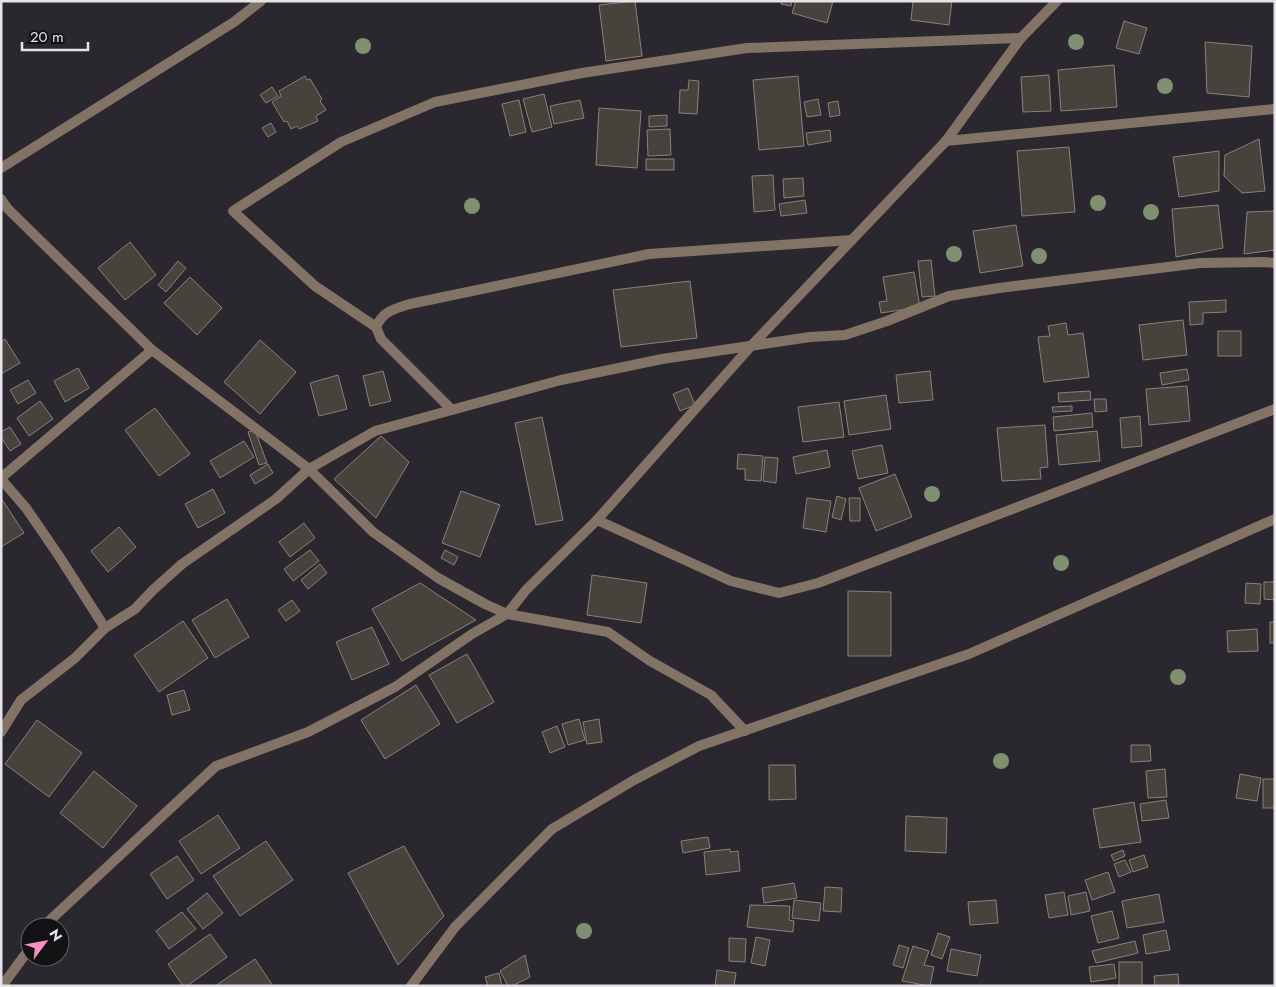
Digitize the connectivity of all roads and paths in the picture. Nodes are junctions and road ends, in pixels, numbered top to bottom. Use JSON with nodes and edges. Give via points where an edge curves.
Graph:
{"nodes":[{"id":1,"x":261,"y":1,"type":"edge"},
{"id":2,"x":1057,"y":1,"type":"edge"},
{"id":3,"x":1021,"y":38,"type":"junction"},
{"id":4,"x":1275,"y":109,"type":"edge"},
{"id":5,"x":946,"y":141,"type":"junction"},
{"id":6,"x":1,"y":168,"type":"edge"},
{"id":7,"x":1,"y":199,"type":"edge"},
{"id":8,"x":852,"y":240,"type":"junction"},
{"id":9,"x":1275,"y":263,"type":"edge"},
{"id":10,"x":376,"y":327,"type":"junction"},
{"id":11,"x":751,"y":346,"type":"junction"},
{"id":12,"x":152,"y":350,"type":"junction"},
{"id":13,"x":1275,"y":409,"type":"edge"},
{"id":14,"x":452,"y":410,"type":"junction"},
{"id":15,"x":309,"y":469,"type":"junction"},
{"id":16,"x":1,"y":479,"type":"edge"},
{"id":17,"x":1275,"y":519,"type":"edge"},
{"id":18,"x":597,"y":520,"type":"junction"},
{"id":19,"x":507,"y":614,"type":"junction"},
{"id":20,"x":105,"y":628,"type":"junction"},
{"id":21,"x":745,"y":731,"type":"junction"},
{"id":22,"x":1,"y":732,"type":"edge"},
{"id":23,"x":55,"y":917,"type":"edge"},
{"id":24,"x":20,"y":962,"type":"edge"},
{"id":25,"x":2,"y":986,"type":"edge"},
{"id":26,"x":411,"y":986,"type":"edge"}],
"edges":[{"from":1,"to":6,"type":"street","via":[[234,22]]},
{"from":2,"to":3,"type":"street"},
{"from":3,"to":5,"type":"street"},
{"from":3,"to":10,"type":"street","via":[[747,48],[582,73],[435,102],[341,142],[234,211],[315,286]]},
{"from":4,"to":5,"type":"street"},
{"from":5,"to":8,"type":"street"},
{"from":7,"to":12,"type":"street"},
{"from":8,"to":10,"type":"street","via":[[649,254],[410,304],[380,317]]},
{"from":8,"to":11,"type":"street"},
{"from":9,"to":11,"type":"street","via":[[1200,263],[999,288],[949,296],[845,335],[810,336]]},
{"from":10,"to":14,"type":"street","via":[[381,339]]},
{"from":11,"to":14,"type":"street","via":[[662,359],[561,380]]},
{"from":11,"to":18,"type":"street"},
{"from":12,"to":15,"type":"street"},
{"from":12,"to":16,"type":"street"},
{"from":13,"to":18,"type":"street","via":[[818,583],[779,593],[731,581]]},
{"from":14,"to":15,"type":"street","via":[[375,431]]},
{"from":15,"to":19,"type":"street","via":[[373,532],[438,578]]},
{"from":15,"to":20,"type":"street","via":[[276,498],[182,564],[134,608]]},
{"from":16,"to":20,"type":"street","via":[[26,508]]},
{"from":17,"to":21,"type":"street","via":[[969,654]]},
{"from":18,"to":19,"type":"street","via":[[526,590]]},
{"from":19,"to":21,"type":"street","via":[[608,632],[711,696]]},
{"from":19,"to":23,"type":"street","via":[[394,687],[308,732],[216,766]]},
{"from":20,"to":22,"type":"street","via":[[74,658],[21,700]]},
{"from":21,"to":26,"type":"street","via":[[691,750],[552,829],[454,927]]},
{"from":24,"to":25,"type":"street"}]}
